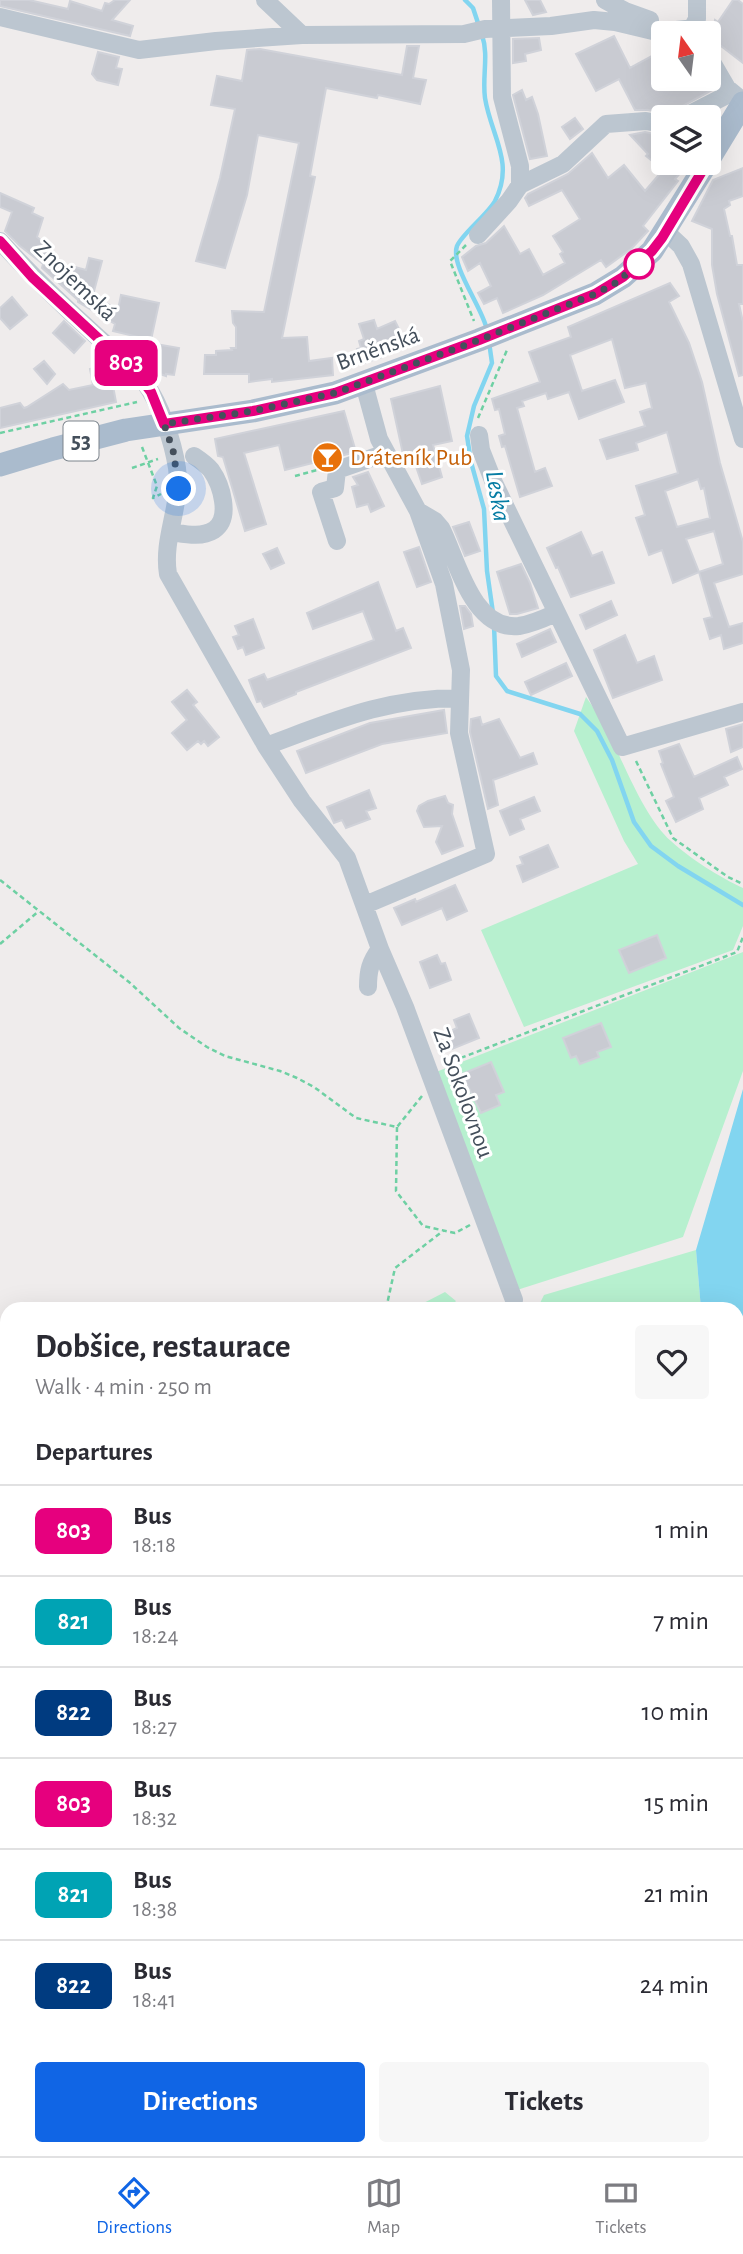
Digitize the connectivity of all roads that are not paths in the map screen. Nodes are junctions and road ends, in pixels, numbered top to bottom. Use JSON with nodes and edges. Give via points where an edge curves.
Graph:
{"nodes":[{"id":1,"x":265,"y":0,"type":"edge"},
{"id":2,"x":501,"y":0,"type":"edge"},
{"id":3,"x":605,"y":0,"type":"edge"},
{"id":4,"x":697,"y":0,"type":"edge"},
{"id":5,"x":0,"y":17,"type":"edge"},
{"id":6,"x":653,"y":21,"type":"edge"},
{"id":7,"x":696,"y":21,"type":"edge"},
{"id":8,"x":487,"y":29,"type":"junction"},
{"id":9,"x":651,"y":31,"type":"edge"},
{"id":10,"x":302,"y":35,"type":"junction"},
{"id":11,"x":721,"y":79,"type":"edge"},
{"id":12,"x":740,"y":103,"type":"edge"},
{"id":13,"x":721,"y":108,"type":"edge"},
{"id":14,"x":651,"y":122,"type":"edge"},
{"id":15,"x":721,"y":137,"type":"edge"},
{"id":16,"x":700,"y":175,"type":"edge"},
{"id":17,"x":520,"y":185,"type":"junction"},
{"id":18,"x":666,"y":232,"type":"junction"},
{"id":19,"x":472,"y":240,"type":"road end"},
{"id":20,"x":0,"y":241,"type":"edge"},
{"id":21,"x":364,"y":384,"type":"junction"},
{"id":22,"x":164,"y":424,"type":"junction"},
{"id":23,"x":479,"y":435,"type":"road end"},
{"id":24,"x":743,"y":439,"type":"edge"},
{"id":25,"x":386,"y":453,"type":"junction"},
{"id":26,"x":194,"y":456,"type":"dead end"},
{"id":27,"x":0,"y":465,"type":"edge"},
{"id":28,"x":418,"y":511,"type":"junction"},
{"id":29,"x":171,"y":532,"type":"junction"},
{"id":30,"x":337,"y":541,"type":"dead end"},
{"id":31,"x":556,"y":613,"type":"junction"},
{"id":32,"x":460,"y":698,"type":"junction"},
{"id":33,"x":743,"y":712,"type":"edge"},
{"id":34,"x":266,"y":746,"type":"junction"},
{"id":35,"x":365,"y":905,"type":"junction"},
{"id":36,"x":380,"y":949,"type":"junction"},
{"id":37,"x":368,"y":987,"type":"dead end"},
{"id":38,"x":514,"y":1300,"type":"dead end"}],
"edges":[{"from":1,"to":10,"type":"street"},
{"from":2,"to":8,"type":"street"},
{"from":3,"to":6,"type":"street"},
{"from":4,"to":7,"type":"street"},
{"from":5,"to":10,"type":"street","via":[[139,50]]},
{"from":8,"to":9,"type":"street","via":[[594,20]]},
{"from":8,"to":10,"type":"street","via":[[464,34]]},
{"from":8,"to":17,"type":"street","via":[[520,166]]},
{"from":11,"to":12,"type":"street"},
{"from":12,"to":13,"type":"street"},
{"from":12,"to":15,"type":"main road","name":"Brněnská","number":"53"},
{"from":14,"to":17,"type":"street","via":[[606,124],[564,164]]},
{"from":16,"to":18,"type":"main road","name":"Brněnská","number":"53"},
{"from":17,"to":19,"type":"street"},
{"from":18,"to":21,"type":"main road","name":"Brněnská","number":"53","via":[[646,258],[595,294]]},
{"from":18,"to":24,"type":"street","via":[[691,264]]},
{"from":20,"to":22,"type":"street","name":"Znojemská","via":[[32,277],[134,371],[151,392]]},
{"from":21,"to":22,"type":"main road","name":"Brněnská","number":"53","via":[[286,405]]},
{"from":21,"to":25,"type":"street"},
{"from":22,"to":27,"type":"main road","name":"Brněnská","number":"53","via":[[100,436]]},
{"from":22,"to":29,"type":"street","name":"Za Sokolovnou","via":[[179,489]]},
{"from":23,"to":31,"type":"street","via":[[494,483]]},
{"from":25,"to":28,"type":"street"},
{"from":25,"to":30,"type":"street","via":[[337,470],[335,488],[321,492]]},
{"from":26,"to":29,"type":"street","via":[[215,476],[222,516],[211,532]]},
{"from":28,"to":31,"type":"street","via":[[441,528],[472,598],[496,620],[522,625]]},
{"from":28,"to":32,"type":"street","via":[[444,584],[460,660]]},
{"from":29,"to":34,"type":"street","name":"Za Sokolovnou","via":[[166,558],[170,578]]},
{"from":31,"to":33,"type":"street","via":[[622,747]]},
{"from":32,"to":34,"type":"street","via":[[412,700],[368,709]]},
{"from":32,"to":35,"type":"street","via":[[459,733],[486,854]]},
{"from":34,"to":35,"type":"street","name":"Za Sokolovnou","via":[[347,858]]},
{"from":35,"to":36,"type":"street","name":"Za Sokolovnou"},
{"from":36,"to":37,"type":"street","via":[[372,960]]},
{"from":36,"to":38,"type":"street","name":"Za Sokolovnou"}]}
